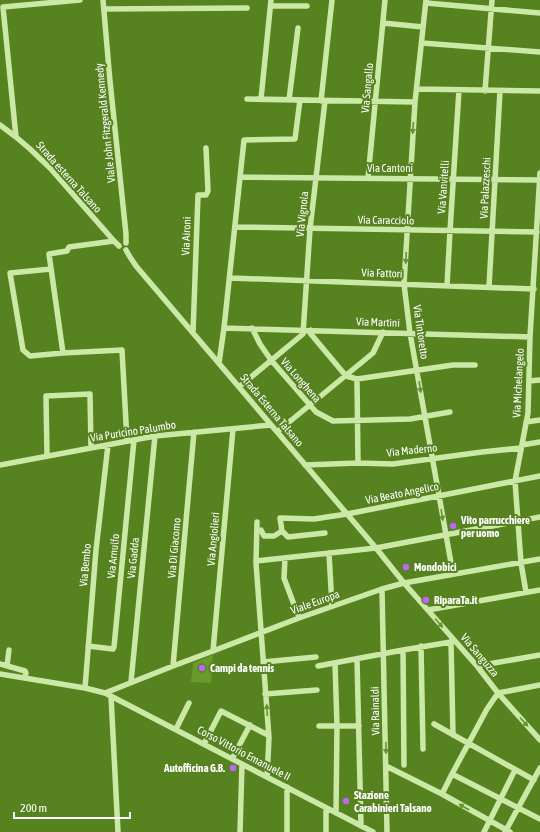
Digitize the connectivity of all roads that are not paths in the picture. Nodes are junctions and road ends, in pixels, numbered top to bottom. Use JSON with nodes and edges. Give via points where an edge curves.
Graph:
{"nodes":[{"id":1,"x":80,"y":0,"type":"edge"},
{"id":2,"x":103,"y":0,"type":"edge"},
{"id":3,"x":332,"y":0,"type":"edge"},
{"id":4,"x":386,"y":0,"type":"edge"},
{"id":5,"x":492,"y":0,"type":"edge"},
{"id":6,"x":426,"y":1,"type":"edge"},
{"id":7,"x":271,"y":3,"type":"edge"},
{"id":8,"x":306,"y":6,"type":"dead end"},
{"id":9,"x":247,"y":8,"type":"dead end"},
{"id":10,"x":104,"y":9,"type":"junction"},
{"id":11,"x":491,"y":9,"type":"junction"},
{"id":12,"x":540,"y":14,"type":"edge"},
{"id":13,"x":383,"y":23,"type":"junction"},
{"id":14,"x":423,"y":27,"type":"junction"},
{"id":15,"x":298,"y":28,"type":"dead end"},
{"id":16,"x":422,"y":43,"type":"junction"},
{"id":17,"x":488,"y":48,"type":"junction"},
{"id":18,"x":540,"y":52,"type":"edge"},
{"id":19,"x":417,"y":89,"type":"junction"},
{"id":20,"x":459,"y":90,"type":"junction"},
{"id":21,"x":485,"y":90,"type":"junction"},
{"id":22,"x":500,"y":90,"type":"junction"},
{"id":23,"x":540,"y":91,"type":"edge"},
{"id":24,"x":247,"y":99,"type":"dead end"},
{"id":25,"x":262,"y":99,"type":"junction"},
{"id":26,"x":289,"y":100,"type":"junction"},
{"id":27,"x":300,"y":100,"type":"junction"},
{"id":28,"x":323,"y":101,"type":"junction"},
{"id":29,"x":376,"y":101,"type":"junction"},
{"id":30,"x":415,"y":102,"type":"junction"},
{"id":31,"x":0,"y":125,"type":"edge"},
{"id":32,"x":16,"y":137,"type":"junction"},
{"id":33,"x":206,"y":148,"type":"dead end"},
{"id":34,"x":540,"y":173,"type":"edge"},
{"id":35,"x":240,"y":177,"type":"junction"},
{"id":36,"x":315,"y":178,"type":"junction"},
{"id":37,"x":368,"y":178,"type":"junction"},
{"id":38,"x":410,"y":178,"type":"junction"},
{"id":39,"x":453,"y":179,"type":"junction"},
{"id":40,"x":495,"y":180,"type":"junction"},
{"id":41,"x":540,"y":180,"type":"edge"},
{"id":42,"x":235,"y":227,"type":"junction"},
{"id":43,"x":310,"y":229,"type":"junction"},
{"id":44,"x":407,"y":230,"type":"junction"},
{"id":45,"x":450,"y":231,"type":"junction"},
{"id":46,"x":492,"y":232,"type":"junction"},
{"id":47,"x":537,"y":232,"type":"junction"},
{"id":48,"x":114,"y":241,"type":"junction"},
{"id":49,"x":126,"y":247,"type":"junction"},
{"id":50,"x":51,"y":269,"type":"junction"},
{"id":51,"x":230,"y":278,"type":"junction"},
{"id":52,"x":307,"y":281,"type":"junction"},
{"id":53,"x":404,"y":284,"type":"junction"},
{"id":54,"x":447,"y":286,"type":"junction"},
{"id":55,"x":489,"y":287,"type":"junction"},
{"id":56,"x":534,"y":289,"type":"junction"},
{"id":57,"x":224,"y":328,"type":"junction"},
{"id":58,"x":252,"y":328,"type":"junction"},
{"id":59,"x":304,"y":330,"type":"junction"},
{"id":60,"x":310,"y":330,"type":"junction"},
{"id":61,"x":383,"y":332,"type":"junction"},
{"id":62,"x":193,"y":333,"type":"junction"},
{"id":63,"x":410,"y":333,"type":"junction"},
{"id":64,"x":530,"y":337,"type":"junction"},
{"id":65,"x":63,"y":353,"type":"junction"},
{"id":66,"x":271,"y":360,"type":"junction"},
{"id":67,"x":219,"y":363,"type":"junction"},
{"id":68,"x":475,"y":366,"type":"dead end"},
{"id":69,"x":417,"y":370,"type":"junction"},
{"id":70,"x":346,"y":376,"type":"junction"},
{"id":71,"x":357,"y":379,"type":"junction"},
{"id":72,"x":540,"y":380,"type":"edge"},
{"id":73,"x":529,"y":381,"type":"junction"},
{"id":74,"x":239,"y":387,"type":"junction"},
{"id":75,"x":310,"y":405,"type":"junction"},
{"id":76,"x":450,"y":412,"type":"dead end"},
{"id":77,"x":424,"y":416,"type":"junction"},
{"id":78,"x":540,"y":420,"type":"edge"},
{"id":79,"x":357,"y":421,"type":"junction"},
{"id":80,"x":526,"y":422,"type":"junction"},
{"id":81,"x":271,"y":425,"type":"junction"},
{"id":82,"x":233,"y":429,"type":"junction"},
{"id":83,"x":194,"y":432,"type":"junction"},
{"id":84,"x":277,"y":432,"type":"junction"},
{"id":85,"x":155,"y":436,"type":"junction"},
{"id":86,"x":134,"y":440,"type":"junction"},
{"id":87,"x":127,"y":441,"type":"junction"},
{"id":88,"x":540,"y":442,"type":"edge"},
{"id":89,"x":108,"y":445,"type":"junction"},
{"id":90,"x":521,"y":447,"type":"junction"},
{"id":91,"x":91,"y":448,"type":"junction"},
{"id":92,"x":47,"y":456,"type":"junction"},
{"id":93,"x":432,"y":459,"type":"junction"},
{"id":94,"x":358,"y":463,"type":"junction"},
{"id":95,"x":0,"y":464,"type":"edge"},
{"id":96,"x":306,"y":465,"type":"junction"},
{"id":97,"x":540,"y":476,"type":"edge"},
{"id":98,"x":516,"y":481,"type":"junction"},
{"id":99,"x":439,"y":496,"type":"junction"},
{"id":100,"x":347,"y":514,"type":"junction"},
{"id":101,"x":540,"y":517,"type":"edge"},
{"id":102,"x":518,"y":521,"type":"junction"},
{"id":103,"x":257,"y":522,"type":"dead end"},
{"id":104,"x":261,"y":530,"type":"dead end"},
{"id":105,"x":282,"y":531,"type":"junction"},
{"id":106,"x":326,"y":533,"type":"dead end"},
{"id":107,"x":446,"y":534,"type":"junction"},
{"id":108,"x":376,"y":548,"type":"junction"},
{"id":109,"x":329,"y":553,"type":"junction"},
{"id":110,"x":286,"y":558,"type":"junction"},
{"id":111,"x":540,"y":559,"type":"edge"},
{"id":112,"x":256,"y":561,"type":"junction"},
{"id":113,"x":521,"y":563,"type":"junction"},
{"id":114,"x":453,"y":574,"type":"junction"},
{"id":115,"x":404,"y":583,"type":"junction"},
{"id":116,"x":382,"y":589,"type":"junction"},
{"id":117,"x":540,"y":590,"type":"edge"},
{"id":118,"x":526,"y":592,"type":"junction"},
{"id":119,"x":332,"y":606,"type":"junction"},
{"id":120,"x":428,"y":610,"type":"junction"},
{"id":121,"x":299,"y":618,"type":"junction"},
{"id":122,"x":261,"y":633,"type":"junction"},
{"id":123,"x":452,"y":640,"type":"junction"},
{"id":124,"x":88,"y":646,"type":"junction"},
{"id":125,"x":422,"y":646,"type":"junction"},
{"id":126,"x":9,"y":650,"type":"dead end"},
{"id":127,"x":403,"y":650,"type":"junction"},
{"id":128,"x":213,"y":651,"type":"junction"},
{"id":129,"x":384,"y":653,"type":"junction"},
{"id":130,"x":540,"y":655,"type":"edge"},
{"id":131,"x":316,"y":657,"type":"dead end"},
{"id":132,"x":357,"y":658,"type":"junction"},
{"id":133,"x":263,"y":662,"type":"junction"},
{"id":134,"x":335,"y":663,"type":"junction"},
{"id":135,"x":0,"y":664,"type":"edge"},
{"id":136,"x":7,"y":666,"type":"junction"},
{"id":137,"x":173,"y":666,"type":"junction"},
{"id":138,"x":318,"y":666,"type":"dead end"},
{"id":139,"x":477,"y":666,"type":"junction"},
{"id":140,"x":0,"y":674,"type":"edge"},
{"id":141,"x":25,"y":678,"type":"junction"},
{"id":142,"x":131,"y":682,"type":"junction"},
{"id":143,"x":540,"y":685,"type":"edge"},
{"id":144,"x":122,"y":686,"type":"junction"},
{"id":145,"x":85,"y":688,"type":"junction"},
{"id":146,"x":317,"y":690,"type":"dead end"},
{"id":147,"x":105,"y":692,"type":"junction"},
{"id":148,"x":498,"y":692,"type":"junction"},
{"id":149,"x":265,"y":694,"type":"junction"},
{"id":150,"x":111,"y":696,"type":"junction"},
{"id":151,"x":120,"y":700,"type":"junction"},
{"id":152,"x":189,"y":703,"type":"dead end"},
{"id":153,"x":434,"y":724,"type":"dead end"},
{"id":154,"x":250,"y":725,"type":"junction"},
{"id":155,"x":319,"y":726,"type":"dead end"},
{"id":156,"x":337,"y":726,"type":"junction"},
{"id":157,"x":359,"y":726,"type":"junction"},
{"id":158,"x":176,"y":729,"type":"junction"},
{"id":159,"x":268,"y":735,"type":"junction"},
{"id":160,"x":453,"y":735,"type":"junction"},
{"id":161,"x":540,"y":740,"type":"edge"},
{"id":162,"x":469,"y":743,"type":"junction"},
{"id":163,"x":204,"y":744,"type":"junction"},
{"id":164,"x":423,"y":749,"type":"dead end"},
{"id":165,"x":232,"y":759,"type":"junction"},
{"id":166,"x":242,"y":764,"type":"junction"},
{"id":167,"x":404,"y":765,"type":"dead end"},
{"id":168,"x":386,"y":766,"type":"junction"},
{"id":169,"x":540,"y":768,"type":"edge"},
{"id":170,"x":515,"y":770,"type":"junction"},
{"id":171,"x":452,"y":774,"type":"junction"},
{"id":172,"x":267,"y":777,"type":"junction"},
{"id":173,"x":534,"y":780,"type":"junction"},
{"id":174,"x":287,"y":787,"type":"junction"},
{"id":175,"x":442,"y":794,"type":"junction"},
{"id":176,"x":500,"y":799,"type":"junction"},
{"id":177,"x":326,"y":808,"type":"junction"},
{"id":178,"x":518,"y":808,"type":"junction"},
{"id":179,"x":336,"y":813,"type":"junction"},
{"id":180,"x":540,"y":819,"type":"edge"},
{"id":181,"x":489,"y":821,"type":"junction"},
{"id":182,"x":361,"y":826,"type":"junction"},
{"id":183,"x":507,"y":831,"type":"edge"},
{"id":184,"x":118,"y":832,"type":"edge"},
{"id":185,"x":240,"y":832,"type":"edge"},
{"id":186,"x":286,"y":832,"type":"edge"},
{"id":187,"x":326,"y":832,"type":"edge"},
{"id":188,"x":373,"y":832,"type":"edge"},
{"id":189,"x":387,"y":832,"type":"edge"},
{"id":190,"x":484,"y":832,"type":"edge"}],
"edges":[{"from":1,"to":32,"type":"street","via":[[4,7]]},
{"from":2,"to":10,"type":"street","name":"Viale John Fitzgerald Kennedy"},
{"from":3,"to":28,"type":"street","name":"Via Vignola"},
{"from":4,"to":13,"type":"street","name":"Via Sangallo"},
{"from":5,"to":11,"type":"street"},
{"from":6,"to":11,"type":"street"},
{"from":6,"to":14,"type":"street","name":"Via Tintoretto"},
{"from":7,"to":8,"type":"street"},
{"from":7,"to":25,"type":"street"},
{"from":9,"to":10,"type":"street"},
{"from":10,"to":49,"type":"street","name":"Viale John Fitzgerald Kennedy"},
{"from":11,"to":12,"type":"street"},
{"from":11,"to":17,"type":"street"},
{"from":13,"to":14,"type":"street"},
{"from":13,"to":29,"type":"street","name":"Via Sangallo"},
{"from":14,"to":16,"type":"street","name":"Via Tintoretto"},
{"from":15,"to":26,"type":"street"},
{"from":16,"to":17,"type":"street"},
{"from":16,"to":19,"type":"street","name":"Via Tintoretto"},
{"from":17,"to":18,"type":"street"},
{"from":17,"to":21,"type":"street"},
{"from":19,"to":20,"type":"street"},
{"from":19,"to":30,"type":"street","name":"Via Tintoretto"},
{"from":20,"to":21,"type":"street"},
{"from":20,"to":39,"type":"street","name":"Via Vanvitelli"},
{"from":21,"to":22,"type":"street"},
{"from":22,"to":23,"type":"street"},
{"from":22,"to":40,"type":"street","name":"Via Palazzeschi"},
{"from":24,"to":25,"type":"street"},
{"from":25,"to":26,"type":"street"},
{"from":26,"to":27,"type":"street"},
{"from":27,"to":28,"type":"street"},
{"from":27,"to":35,"type":"street","via":[[295,139],[244,140]]},
{"from":28,"to":29,"type":"street"},
{"from":28,"to":36,"type":"street","name":"Via Vignola"},
{"from":29,"to":30,"type":"street"},
{"from":29,"to":37,"type":"street","name":"Via Sangallo"},
{"from":30,"to":38,"type":"street","name":"Via Tintoretto","one_way":true},
{"from":31,"to":32,"type":"street","name":"Strada esterna Talsano"},
{"from":32,"to":48,"type":"street","name":"Strada esterna Talsano","via":[[50,168]]},
{"from":33,"to":62,"type":"street","name":"Via Aironi","via":[[208,191],[206,195],[198,195]]},
{"from":34,"to":41,"type":"street","name":"Via Michelangelo"},
{"from":35,"to":36,"type":"street","name":"Via Cantoni"},
{"from":35,"to":42,"type":"street"},
{"from":36,"to":37,"type":"street","name":"Via Cantoni"},
{"from":36,"to":43,"type":"street","name":"Via Vignola"},
{"from":37,"to":38,"type":"street","name":"Via Cantoni"},
{"from":38,"to":39,"type":"street","name":"Via Cantoni"},
{"from":38,"to":44,"type":"street","name":"Via Tintoretto"},
{"from":39,"to":40,"type":"street","name":"Via Cantoni"},
{"from":39,"to":45,"type":"street","name":"Via Vanvitelli"},
{"from":40,"to":41,"type":"street","name":"Via Cantoni"},
{"from":40,"to":46,"type":"street","name":"Via Palazzeschi"},
{"from":41,"to":47,"type":"street","name":"Via Michelangelo"},
{"from":42,"to":43,"type":"street","name":"Via Caracciolo"},
{"from":42,"to":51,"type":"street"},
{"from":43,"to":44,"type":"street","name":"Via Caracciolo"},
{"from":43,"to":52,"type":"street","name":"Via Vignola"},
{"from":44,"to":45,"type":"street","name":"Via Caracciolo"},
{"from":44,"to":53,"type":"street","name":"Via Tintoretto","one_way":true},
{"from":45,"to":46,"type":"street","name":"Via Caracciolo"},
{"from":45,"to":54,"type":"street","name":"Via Vanvitelli"},
{"from":46,"to":47,"type":"street","name":"Via Caracciolo"},
{"from":46,"to":55,"type":"street","name":"Via Palazzeschi"},
{"from":47,"to":56,"type":"street","name":"Via Michelangelo"},
{"from":48,"to":49,"type":"street","name":"Strada esterna Talsano","via":[[121,250],[124,251]]},
{"from":48,"to":50,"type":"street","via":[[69,247],[67,251],[49,254]]},
{"from":49,"to":62,"type":"street","name":"Strada Esterna Talsano","via":[[136,266]]},
{"from":50,"to":65,"type":"street"},
{"from":50,"to":65,"type":"street","via":[[10,273],[23,350],[30,356]]},
{"from":51,"to":52,"type":"street","name":"Via Fattori"},
{"from":51,"to":57,"type":"street"},
{"from":52,"to":53,"type":"street","name":"Via Fattori"},
{"from":52,"to":59,"type":"street","name":"Via Vignola"},
{"from":53,"to":54,"type":"street","name":"Via Fattori"},
{"from":53,"to":63,"type":"street","name":"Via Tintoretto"},
{"from":54,"to":55,"type":"street","name":"Via Fattori"},
{"from":55,"to":56,"type":"street","name":"Via Fattori"},
{"from":56,"to":64,"type":"street","name":"Via Michelangelo"},
{"from":57,"to":58,"type":"street","name":"Via Martini"},
{"from":57,"to":67,"type":"street"},
{"from":58,"to":59,"type":"street","name":"Via Martini"},
{"from":58,"to":66,"type":"street","name":"Via Longhena"},
{"from":59,"to":60,"type":"street","name":"Via Martini"},
{"from":59,"to":66,"type":"street","via":[[303,334]]},
{"from":60,"to":61,"type":"street","name":"Via Martini"},
{"from":60,"to":70,"type":"street","via":[[310,334]]},
{"from":61,"to":63,"type":"street","name":"Via Martini"},
{"from":61,"to":70,"type":"street","via":[[373,354]]},
{"from":62,"to":67,"type":"street","name":"Strada Esterna Talsano"},
{"from":63,"to":64,"type":"street","name":"Via Martini"},
{"from":63,"to":69,"type":"street","name":"Via Tintoretto"},
{"from":64,"to":73,"type":"street","name":"Via Michelangelo"},
{"from":65,"to":87,"type":"street","via":[[122,350]]},
{"from":66,"to":74,"type":"street"},
{"from":66,"to":75,"type":"street","name":"Via Longhena"},
{"from":67,"to":74,"type":"street","name":"Strada Esterna Talsano"},
{"from":68,"to":69,"type":"street","via":[[453,365]]},
{"from":69,"to":71,"type":"street"},
{"from":69,"to":77,"type":"street","name":"Via Tintoretto","one_way":true},
{"from":70,"to":71,"type":"street"},
{"from":70,"to":75,"type":"street"},
{"from":71,"to":79,"type":"street"},
{"from":72,"to":73,"type":"street"},
{"from":73,"to":80,"type":"street","name":"Via Michelangelo"},
{"from":74,"to":81,"type":"street","name":"Strada Esterna Talsano"},
{"from":75,"to":79,"type":"street","name":"Via Longhena","via":[[316,412],[333,421]]},
{"from":75,"to":84,"type":"street"},
{"from":76,"to":77,"type":"street","name":"Via Longhena"},
{"from":77,"to":79,"type":"street","name":"Via Longhena"},
{"from":77,"to":93,"type":"street","name":"Via Tintoretto"},
{"from":78,"to":80,"type":"street"},
{"from":79,"to":94,"type":"street"},
{"from":80,"to":90,"type":"street","name":"Via Michelangelo"},
{"from":81,"to":82,"type":"street","name":"Via Puricino Palumbo"},
{"from":81,"to":84,"type":"street","name":"Strada Esterna Talsano"},
{"from":82,"to":83,"type":"street","name":"Via Puricino Palumbo"},
{"from":82,"to":128,"type":"street","name":"Via Angiolieri"},
{"from":83,"to":85,"type":"street","name":"Via Puricino Palumbo"},
{"from":83,"to":137,"type":"street","name":"Via Di Giacomo"},
{"from":84,"to":96,"type":"street","name":"Strada Esterna Talsano"},
{"from":85,"to":86,"type":"street","name":"Via Puricino Palumbo"},
{"from":85,"to":142,"type":"street","name":"Via Gadda"},
{"from":86,"to":87,"type":"street","name":"Via Puricino Palumbo"},
{"from":86,"to":124,"type":"street","name":"Via Arnulfo","via":[[114,647],[113,649]]},
{"from":87,"to":89,"type":"street","name":"Via Puricino Palumbo"},
{"from":88,"to":90,"type":"street","name":"Via Maderno"},
{"from":89,"to":91,"type":"street","name":"Via Puricino Palumbo"},
{"from":89,"to":124,"type":"street","name":"Via Bembo"},
{"from":90,"to":93,"type":"street","name":"Via Maderno"},
{"from":90,"to":98,"type":"street","name":"Via Michelangelo"},
{"from":91,"to":92,"type":"street","name":"Via Puricino Palumbo"},
{"from":91,"to":92,"type":"street","via":[[90,394],[46,396]]},
{"from":92,"to":95,"type":"street","name":"Via Puricino Palumbo"},
{"from":93,"to":94,"type":"street","name":"Via Maderno","via":[[393,464]]},
{"from":93,"to":99,"type":"street","name":"Via Tintoretto"},
{"from":94,"to":96,"type":"street","name":"Via Maderno"},
{"from":96,"to":100,"type":"street","name":"Strada Esterna Talsano"},
{"from":97,"to":98,"type":"street","name":"Via Beato Angelico"},
{"from":98,"to":99,"type":"street","name":"Via Beato Angelico"},
{"from":98,"to":102,"type":"street","name":"Via Michelangelo"},
{"from":99,"to":100,"type":"street","name":"Via Beato Angelico"},
{"from":99,"to":107,"type":"street","name":"Via Tintoretto","one_way":true},
{"from":100,"to":105,"type":"street","name":"Via Beato Angelico","via":[[314,519],[280,518]]},
{"from":100,"to":108,"type":"street","name":"Strada Esterna Talsano"},
{"from":101,"to":102,"type":"street"},
{"from":102,"to":107,"type":"street"},
{"from":102,"to":113,"type":"street","name":"Via Michelangelo"},
{"from":103,"to":112,"type":"street"},
{"from":104,"to":105,"type":"street","via":[[264,536],[274,536]]},
{"from":105,"to":106,"type":"street","via":[[288,537]]},
{"from":107,"to":108,"type":"street"},
{"from":107,"to":114,"type":"street","name":"Via Tintoretto"},
{"from":108,"to":109,"type":"street"},
{"from":108,"to":115,"type":"street","name":"Strada Esterna Talsano"},
{"from":109,"to":110,"type":"street"},
{"from":109,"to":119,"type":"street"},
{"from":110,"to":112,"type":"street"},
{"from":110,"to":121,"type":"street","via":[[284,578]]},
{"from":111,"to":113,"type":"street","name":"Viale Europa"},
{"from":112,"to":122,"type":"street"},
{"from":113,"to":114,"type":"street","name":"Viale Europa"},
{"from":113,"to":118,"type":"street","name":"Via Michelangelo"},
{"from":114,"to":115,"type":"street","name":"Viale Europa"},
{"from":115,"to":116,"type":"street","name":"Viale Europa"},
{"from":115,"to":120,"type":"street","name":"Via Sanguzza"},
{"from":116,"to":119,"type":"street","name":"Viale Europa"},
{"from":116,"to":129,"type":"street","name":"Via Rainaldi"},
{"from":117,"to":118,"type":"street"},
{"from":118,"to":120,"type":"street"},
{"from":119,"to":121,"type":"street","name":"Viale Europa"},
{"from":120,"to":123,"type":"street","name":"Via Sanguzza","one_way":true},
{"from":121,"to":122,"type":"street","name":"Viale Europa"},
{"from":122,"to":128,"type":"street","name":"Viale Europa"},
{"from":122,"to":133,"type":"street"},
{"from":123,"to":125,"type":"street"},
{"from":123,"to":139,"type":"street","name":"Via Sanguzza"},
{"from":123,"to":160,"type":"street"},
{"from":124,"to":145,"type":"street","name":"Via Bembo"},
{"from":125,"to":127,"type":"street"},
{"from":125,"to":164,"type":"street"},
{"from":126,"to":136,"type":"street"},
{"from":127,"to":129,"type":"street"},
{"from":127,"to":167,"type":"street"},
{"from":128,"to":137,"type":"street","name":"Viale Europa"},
{"from":129,"to":132,"type":"street"},
{"from":129,"to":168,"type":"street","name":"Via Rainaldi","one_way":true},
{"from":130,"to":139,"type":"street"},
{"from":131,"to":133,"type":"street"},
{"from":132,"to":134,"type":"street"},
{"from":132,"to":157,"type":"street"},
{"from":133,"to":149,"type":"street"},
{"from":134,"to":138,"type":"street"},
{"from":134,"to":156,"type":"street"},
{"from":135,"to":136,"type":"street"},
{"from":136,"to":141,"type":"street","via":[[25,671]]},
{"from":137,"to":142,"type":"street","name":"Viale Europa"},
{"from":139,"to":148,"type":"street","name":"Via Sanguzza"},
{"from":140,"to":141,"type":"street"},
{"from":141,"to":145,"type":"street"},
{"from":142,"to":144,"type":"street","name":"Viale Europa"},
{"from":143,"to":148,"type":"street"},
{"from":144,"to":147,"type":"street","name":"Viale Europa"},
{"from":144,"to":151,"type":"street","via":[[118,692]]},
{"from":145,"to":147,"type":"street"},
{"from":146,"to":149,"type":"street"},
{"from":147,"to":150,"type":"street","name":"Corso Vittorio Emanuele II"},
{"from":148,"to":161,"type":"street","name":"Via Sanguzza","one_way":true},
{"from":148,"to":162,"type":"street"},
{"from":159,"to":149,"type":"street","one_way":true},
{"from":150,"to":151,"type":"street","name":"Corso Vittorio Emanuele II"},
{"from":150,"to":184,"type":"street"},
{"from":151,"to":158,"type":"street","name":"Corso Vittorio Emanuele II"},
{"from":152,"to":158,"type":"street"},
{"from":153,"to":160,"type":"street"},
{"from":154,"to":159,"type":"street"},
{"from":154,"to":163,"type":"street","via":[[219,709]]},
{"from":154,"to":165,"type":"street"},
{"from":155,"to":156,"type":"street"},
{"from":156,"to":157,"type":"street"},
{"from":156,"to":179,"type":"street"},
{"from":157,"to":182,"type":"street"},
{"from":158,"to":163,"type":"street","name":"Corso Vittorio Emanuele II"},
{"from":159,"to":172,"type":"street"},
{"from":160,"to":162,"type":"street"},
{"from":162,"to":170,"type":"street"},
{"from":162,"to":171,"type":"street"},
{"from":163,"to":165,"type":"street","name":"Corso Vittorio Emanuele II"},
{"from":165,"to":166,"type":"street","name":"Corso Vittorio Emanuele II"},
{"from":166,"to":172,"type":"street","name":"Corso Vittorio Emanuele II"},
{"from":166,"to":185,"type":"street"},
{"from":168,"to":175,"type":"street"},
{"from":168,"to":189,"type":"street","name":"Via Rainaldi"},
{"from":169,"to":173,"type":"street"},
{"from":170,"to":173,"type":"street"},
{"from":170,"to":176,"type":"street"},
{"from":171,"to":175,"type":"street"},
{"from":171,"to":176,"type":"street"},
{"from":172,"to":174,"type":"street","name":"Corso Vittorio Emanuele II"},
{"from":173,"to":178,"type":"street"},
{"from":174,"to":177,"type":"street","name":"Corso Vittorio Emanuele II"},
{"from":174,"to":186,"type":"street"},
{"from":181,"to":175,"type":"street","one_way":true},
{"from":176,"to":178,"type":"street"},
{"from":176,"to":181,"type":"street"},
{"from":177,"to":179,"type":"street","name":"Corso Vittorio Emanuele II"},
{"from":177,"to":187,"type":"street"},
{"from":178,"to":180,"type":"street"},
{"from":178,"to":183,"type":"street"},
{"from":179,"to":182,"type":"street","name":"Corso Vittorio Emanuele II"},
{"from":181,"to":183,"type":"street"},
{"from":181,"to":190,"type":"street"},
{"from":182,"to":188,"type":"street","name":"Corso Vittorio Emanuele II"}]}
